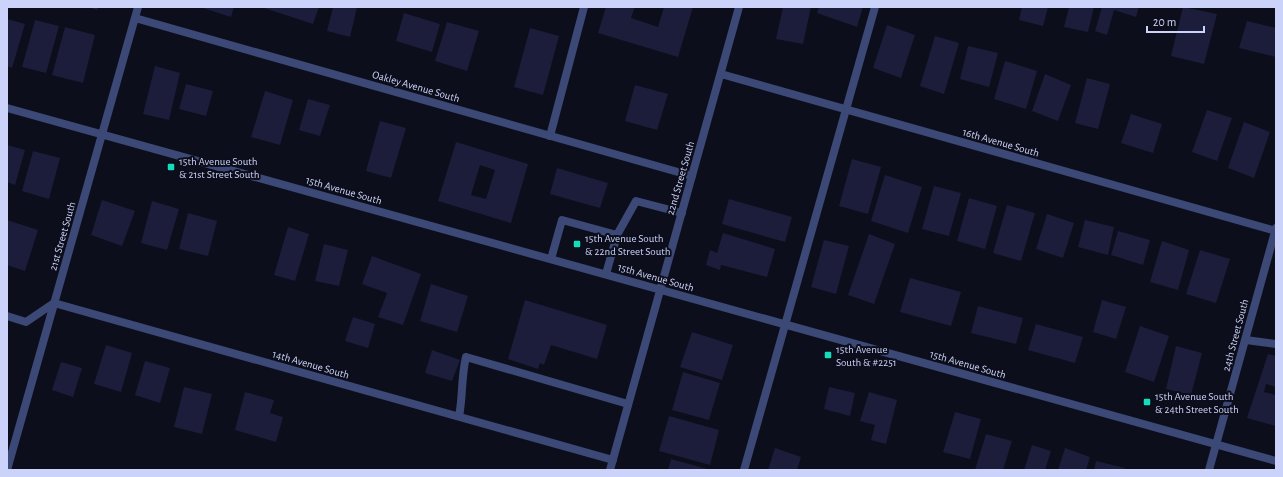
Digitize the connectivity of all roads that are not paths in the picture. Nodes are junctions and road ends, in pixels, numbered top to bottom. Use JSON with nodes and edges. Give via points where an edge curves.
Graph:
{"nodes":[{"id":1,"x":138,"y":7,"type":"edge"},
{"id":2,"x":584,"y":7,"type":"edge"},
{"id":3,"x":740,"y":7,"type":"edge"},
{"id":4,"x":875,"y":7,"type":"edge"},
{"id":5,"x":135,"y":18,"type":"junction"},
{"id":6,"x":721,"y":74,"type":"junction"},
{"id":7,"x":7,"y":108,"type":"edge"},
{"id":8,"x":846,"y":109,"type":"junction"},
{"id":9,"x":102,"y":134,"type":"junction"},
{"id":10,"x":550,"y":136,"type":"junction"},
{"id":11,"x":692,"y":176,"type":"junction"},
{"id":12,"x":682,"y":213,"type":"junction"},
{"id":13,"x":1276,"y":230,"type":"edge"},
{"id":14,"x":617,"y":235,"type":"junction"},
{"id":15,"x":551,"y":259,"type":"junction"},
{"id":16,"x":606,"y":274,"type":"junction"},
{"id":17,"x":660,"y":290,"type":"junction"},
{"id":18,"x":54,"y":303,"type":"junction"},
{"id":19,"x":7,"y":316,"type":"edge"},
{"id":20,"x":784,"y":324,"type":"junction"},
{"id":21,"x":1246,"y":340,"type":"junction"},
{"id":22,"x":1276,"y":344,"type":"edge"},
{"id":23,"x":628,"y":404,"type":"junction"},
{"id":24,"x":458,"y":416,"type":"junction"},
{"id":25,"x":1217,"y":444,"type":"junction"},
{"id":26,"x":613,"y":460,"type":"junction"},
{"id":27,"x":1276,"y":461,"type":"edge"},
{"id":28,"x":7,"y":470,"type":"edge"},
{"id":29,"x":610,"y":470,"type":"edge"},
{"id":30,"x":744,"y":470,"type":"edge"},
{"id":31,"x":1209,"y":470,"type":"edge"}],
"edges":[{"from":1,"to":5,"type":"street","name":"21st Street South"},
{"from":2,"to":10,"type":"street"},
{"from":3,"to":6,"type":"street","name":"22nd Street South"},
{"from":4,"to":8,"type":"street"},
{"from":5,"to":9,"type":"street","name":"21st Street South"},
{"from":5,"to":10,"type":"street","name":"Oakley Avenue South"},
{"from":6,"to":8,"type":"street","name":"16th Avenue South"},
{"from":6,"to":11,"type":"street","name":"22nd Street South"},
{"from":7,"to":9,"type":"street","name":"15th Avenue South"},
{"from":8,"to":13,"type":"street","name":"16th Avenue South"},
{"from":8,"to":20,"type":"street"},
{"from":9,"to":15,"type":"street","name":"15th Avenue South"},
{"from":9,"to":18,"type":"street","name":"21st Street South"},
{"from":10,"to":11,"type":"street","name":"Oakley Avenue South"},
{"from":11,"to":12,"type":"street","name":"22nd Street South"},
{"from":12,"to":14,"type":"street","via":[[636,201]]},
{"from":12,"to":17,"type":"street","name":"22nd Street South"},
{"from":13,"to":21,"type":"street","name":"24th Street South"},
{"from":14,"to":15,"type":"street","via":[[562,220]]},
{"from":14,"to":16,"type":"street"},
{"from":15,"to":16,"type":"street","name":"15th Avenue South"},
{"from":16,"to":17,"type":"street","name":"15th Avenue South"},
{"from":17,"to":20,"type":"street","name":"15th Avenue South"},
{"from":17,"to":23,"type":"street","name":"22nd Street South"},
{"from":18,"to":19,"type":"street","via":[[26,322]]},
{"from":18,"to":24,"type":"street","name":"14th Avenue South"},
{"from":18,"to":28,"type":"street","name":"21st Street South"},
{"from":20,"to":25,"type":"street","name":"15th Avenue South"},
{"from":20,"to":30,"type":"street"},
{"from":21,"to":22,"type":"street"},
{"from":21,"to":25,"type":"street","name":"24th Street South"},
{"from":23,"to":24,"type":"street","via":[[466,357]]},
{"from":23,"to":26,"type":"street","name":"22nd Street South"},
{"from":24,"to":26,"type":"street","name":"14th Avenue South"},
{"from":25,"to":27,"type":"street","name":"15th Avenue South"},
{"from":25,"to":31,"type":"street","name":"24th Street South"},
{"from":26,"to":29,"type":"street","name":"22nd Street South"}]}
